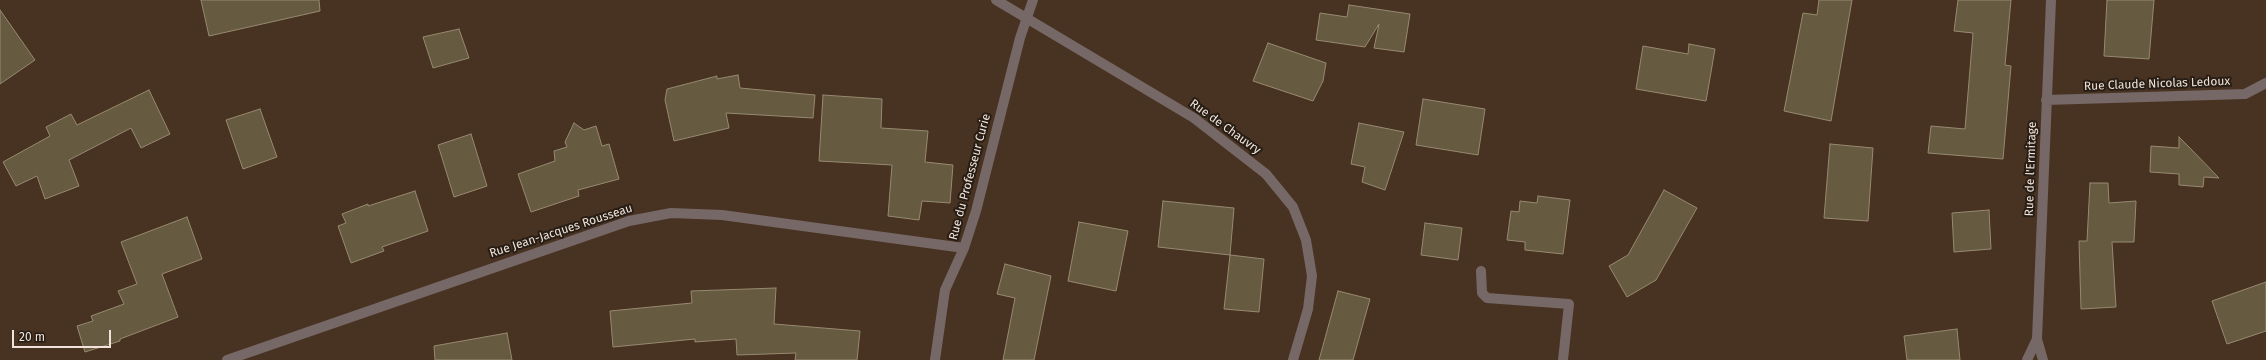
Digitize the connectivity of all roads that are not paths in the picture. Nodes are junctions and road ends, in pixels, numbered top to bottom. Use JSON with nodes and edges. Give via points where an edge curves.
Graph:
{"nodes":[{"id":1,"x":996,"y":0,"type":"edge"},
{"id":2,"x":1033,"y":0,"type":"edge"},
{"id":3,"x":2051,"y":0,"type":"edge"},
{"id":4,"x":1028,"y":19,"type":"junction"},
{"id":5,"x":2266,"y":83,"type":"edge"},
{"id":6,"x":2046,"y":100,"type":"junction"},
{"id":7,"x":964,"y":248,"type":"junction"},
{"id":8,"x":1481,"y":271,"type":"dead end"},
{"id":9,"x":2037,"y":339,"type":"junction"},
{"id":10,"x":226,"y":360,"type":"edge"},
{"id":11,"x":935,"y":360,"type":"edge"},
{"id":12,"x":1293,"y":360,"type":"edge"},
{"id":13,"x":1563,"y":360,"type":"edge"},
{"id":14,"x":2027,"y":360,"type":"edge"},
{"id":15,"x":2044,"y":360,"type":"edge"}],
"edges":[{"from":1,"to":4,"type":"street","name":"Rue de Chauvry"},
{"from":2,"to":4,"type":"street","name":"Rue du Professeur Curie"},
{"from":3,"to":6,"type":"street","name":"Rue de l'Ermitage"},
{"from":4,"to":7,"type":"street","name":"Rue du Professeur Curie","via":[[1020,38]]},
{"from":4,"to":12,"type":"street","name":"Rue de Chauvry","via":[[1194,118],[1266,174],[1293,207],[1306,240],[1312,276],[1308,309]]},
{"from":5,"to":6,"type":"street","name":"Rue Claude Nicolas Ledoux","via":[[2245,94]]},
{"from":6,"to":9,"type":"street","name":"Rue de l'Ermitage"},
{"from":7,"to":10,"type":"street","name":"Rue Jean-Jacques Rousseau","via":[[722,215],[671,213],[616,225]]},
{"from":7,"to":11,"type":"street","name":"Rue du Professeur Curie","via":[[945,290]]},
{"from":8,"to":13,"type":"street","via":[[1482,293],[1486,298],[1569,304]]},
{"from":9,"to":14,"type":"street"},
{"from":9,"to":15,"type":"street"}]}
